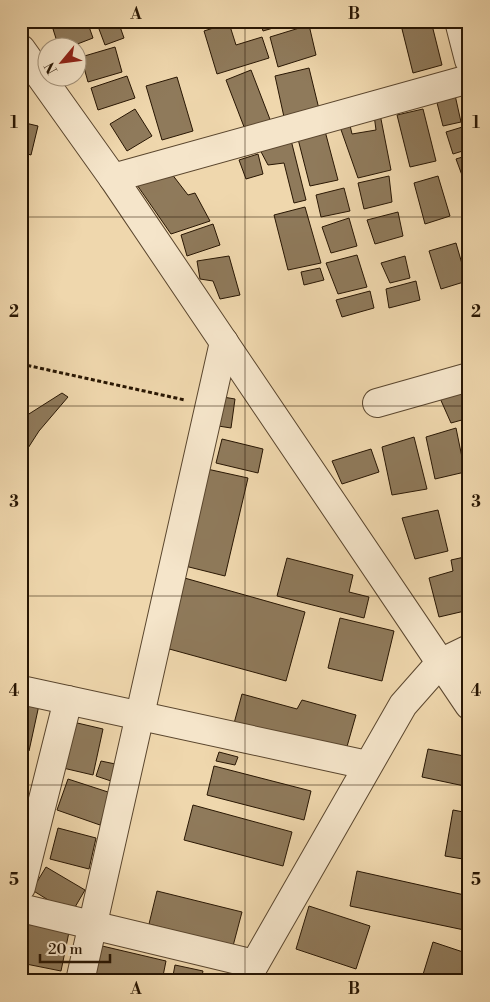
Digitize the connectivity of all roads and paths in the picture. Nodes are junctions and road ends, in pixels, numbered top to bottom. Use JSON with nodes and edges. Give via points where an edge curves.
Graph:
{"nodes":[{"id":1,"x":459,"y":21,"type":"edge"},
{"id":2,"x":21,"y":49,"type":"edge"},
{"id":3,"x":469,"y":60,"type":"edge"},
{"id":4,"x":469,"y":80,"type":"edge"},
{"id":5,"x":113,"y":178,"type":"junction"},
{"id":6,"x":224,"y":342,"type":"junction"},
{"id":7,"x":21,"y":364,"type":"edge"},
{"id":8,"x":469,"y":377,"type":"edge"},
{"id":9,"x":378,"y":403,"type":"dead end"},
{"id":10,"x":210,"y":406,"type":"junction"},
{"id":11,"x":469,"y":649,"type":"edge"},
{"id":12,"x":440,"y":663,"type":"junction"},
{"id":13,"x":21,"y":690,"type":"edge"},
{"id":14,"x":68,"y":700,"type":"junction"},
{"id":15,"x":469,"y":705,"type":"edge"},
{"id":16,"x":140,"y":716,"type":"junction"},
{"id":17,"x":367,"y":765,"type":"junction"},
{"id":18,"x":21,"y":887,"type":"edge"},
{"id":19,"x":21,"y":908,"type":"edge"},
{"id":20,"x":92,"y":925,"type":"junction"},
{"id":21,"x":249,"y":972,"type":"edge"},
{"id":22,"x":80,"y":981,"type":"edge"}],
"edges":[{"from":1,"to":3,"type":"street"},
{"from":2,"to":5,"type":"street"},
{"from":4,"to":5,"type":"street"},
{"from":5,"to":6,"type":"street"},
{"from":6,"to":10,"type":"street"},
{"from":6,"to":12,"type":"street"},
{"from":7,"to":10,"type":"path"},
{"from":8,"to":9,"type":"street"},
{"from":10,"to":16,"type":"street"},
{"from":11,"to":12,"type":"street"},
{"from":12,"to":15,"type":"street"},
{"from":12,"to":17,"type":"street","via":[[403,705]]},
{"from":13,"to":14,"type":"street"},
{"from":14,"to":16,"type":"street"},
{"from":14,"to":18,"type":"street"},
{"from":16,"to":17,"type":"street"},
{"from":16,"to":20,"type":"street"},
{"from":17,"to":21,"type":"street"},
{"from":19,"to":20,"type":"street"},
{"from":20,"to":21,"type":"street"},
{"from":20,"to":22,"type":"street"}]}
